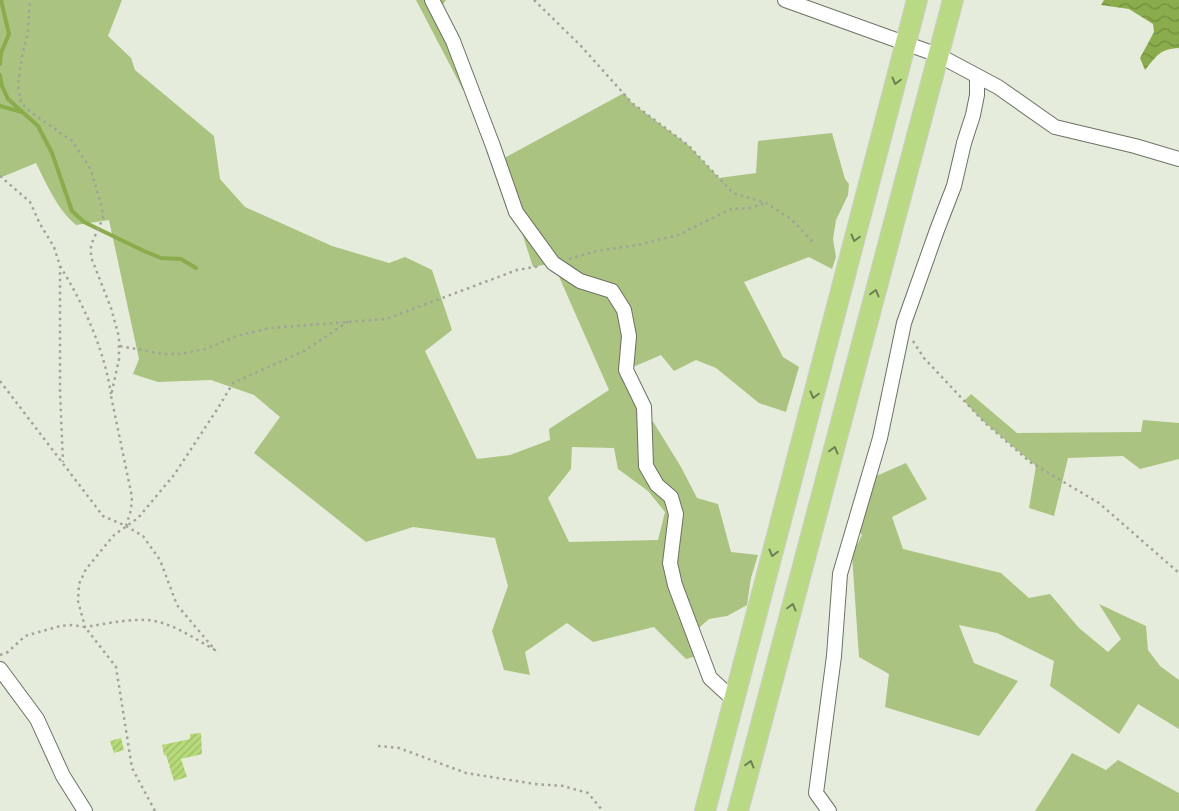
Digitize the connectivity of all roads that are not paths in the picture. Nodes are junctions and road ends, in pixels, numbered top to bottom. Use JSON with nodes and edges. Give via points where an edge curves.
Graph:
{"nodes":[{"id":1,"x":432,"y":0,"type":"edge"},
{"id":2,"x":785,"y":0,"type":"edge"},
{"id":3,"x":917,"y":0,"type":"edge"},
{"id":4,"x":953,"y":0,"type":"edge"},
{"id":5,"x":813,"y":5,"type":"edge"},
{"id":6,"x":906,"y":43,"type":"junction"},
{"id":7,"x":938,"y":55,"type":"junction"},
{"id":8,"x":977,"y":76,"type":"junction"},
{"id":9,"x":1179,"y":159,"type":"edge"},
{"id":10,"x":0,"y":669,"type":"edge"},
{"id":11,"x":734,"y":700,"type":"junction"},
{"id":12,"x":85,"y":811,"type":"edge"},
{"id":13,"x":705,"y":811,"type":"edge"},
{"id":14,"x":738,"y":811,"type":"edge"},
{"id":15,"x":829,"y":811,"type":"edge"}],
"edges":[{"from":1,"to":11,"type":"street","via":[[453,41],[516,212],[553,263],[580,281],[612,291],[624,310],[629,336],[626,370],[644,407],[646,466],[658,485],[671,497],[676,514],[670,563],[674,585],[710,678]]},
{"from":2,"to":5,"type":"street"},
{"from":3,"to":6,"type":"highway"},
{"from":4,"to":7,"type":"highway"},
{"from":5,"to":6,"type":"street"},
{"from":6,"to":7,"type":"street"},
{"from":6,"to":11,"type":"highway","one_way":true},
{"from":7,"to":8,"type":"street"},
{"from":14,"to":7,"type":"highway","one_way":true},
{"from":8,"to":9,"type":"street","via":[[1056,127]]},
{"from":8,"to":15,"type":"street","via":[[973,115],[954,186],[904,323],[880,438],[840,574],[834,656],[816,793]]},
{"from":10,"to":12,"type":"street","via":[[37,719],[63,776]]},
{"from":11,"to":13,"type":"highway"}]}
